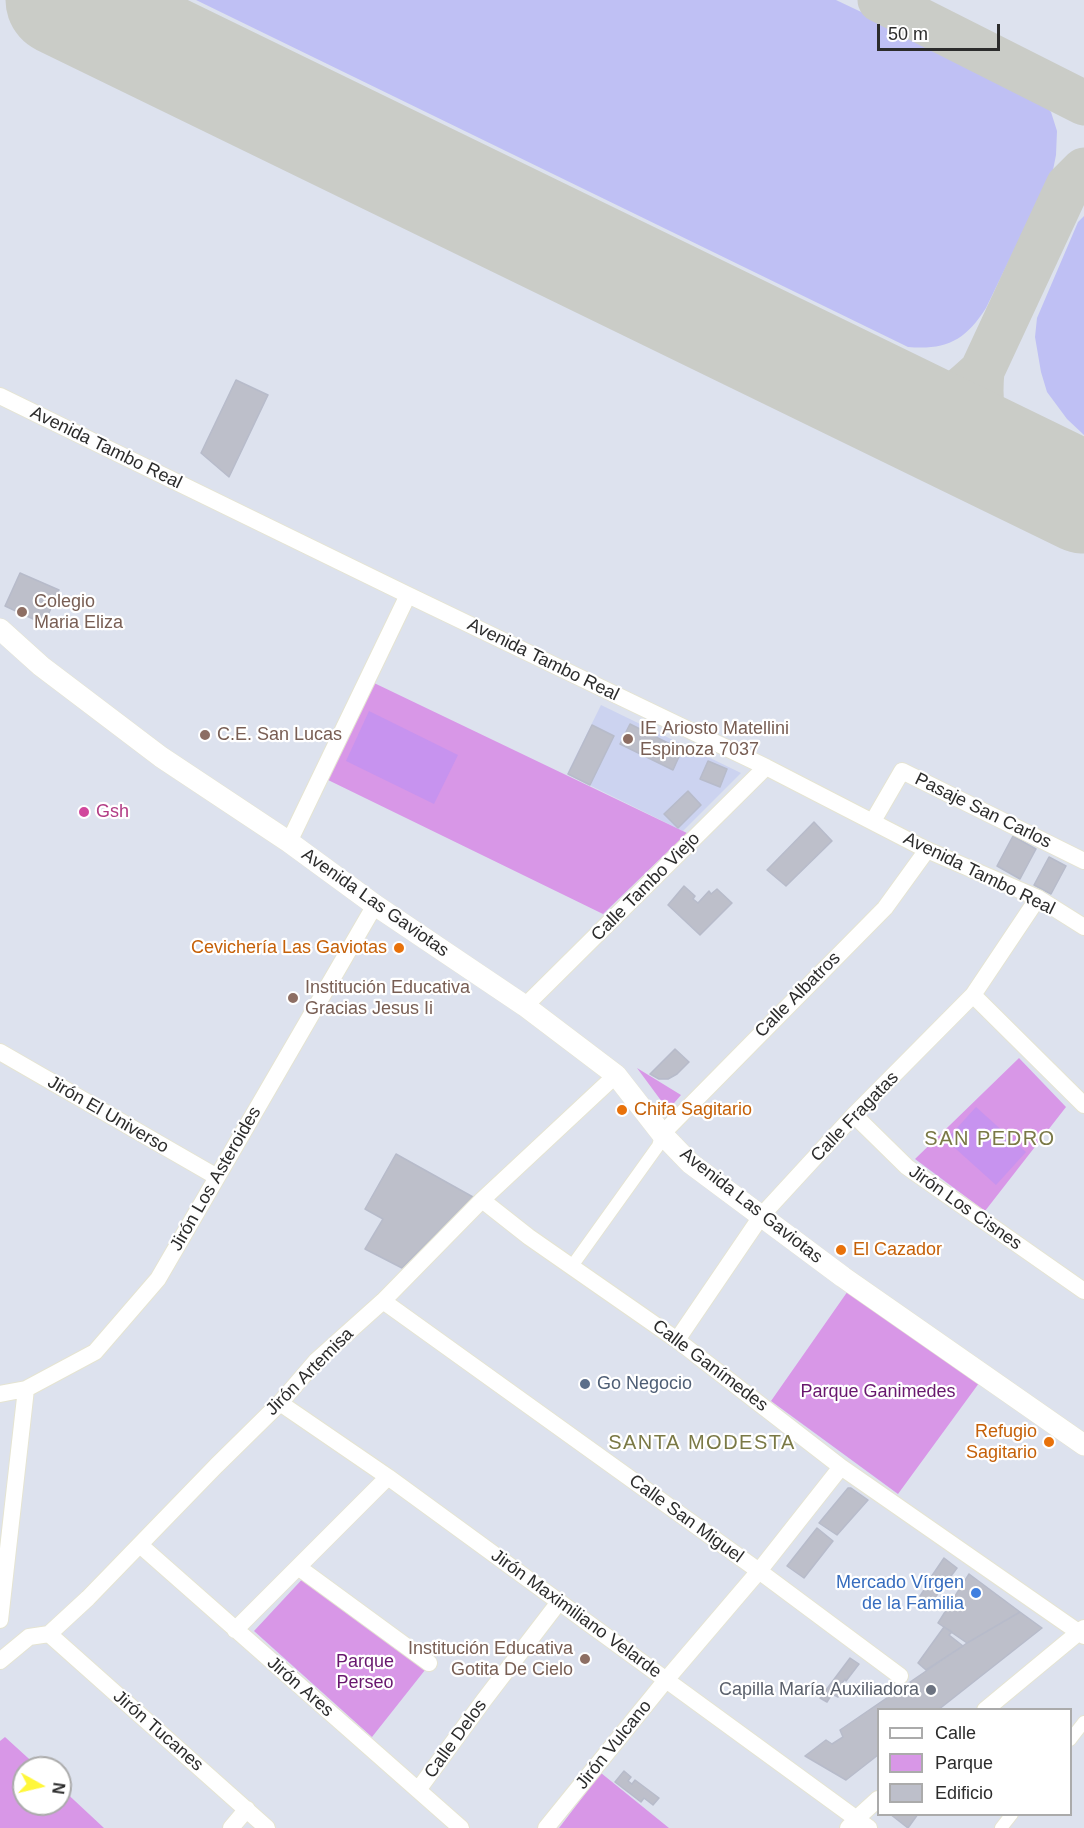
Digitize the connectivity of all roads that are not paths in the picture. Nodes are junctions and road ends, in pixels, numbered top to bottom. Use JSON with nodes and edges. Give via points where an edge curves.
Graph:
{"nodes":[{"id":1,"x":0,"y":396,"type":"edge"},
{"id":2,"x":408,"y":596,"type":"junction"},
{"id":3,"x":0,"y":629,"type":"edge"},
{"id":4,"x":766,"y":767,"type":"junction"},
{"id":5,"x":873,"y":821,"type":"junction"},
{"id":6,"x":289,"y":842,"type":"junction"},
{"id":7,"x":927,"y":850,"type":"junction"},
{"id":8,"x":1084,"y":861,"type":"edge"},
{"id":9,"x":1038,"y":898,"type":"junction"},
{"id":10,"x":375,"y":905,"type":"junction"},
{"id":11,"x":1084,"y":927,"type":"edge"},
{"id":12,"x":973,"y":995,"type":"junction"},
{"id":13,"x":525,"y":1006,"type":"junction"},
{"id":14,"x":0,"y":1052,"type":"edge"},
{"id":15,"x":616,"y":1075,"type":"junction"},
{"id":16,"x":1084,"y":1105,"type":"edge"},
{"id":17,"x":854,"y":1115,"type":"junction"},
{"id":18,"x":662,"y":1134,"type":"junction"},
{"id":19,"x":217,"y":1177,"type":"junction"},
{"id":20,"x":482,"y":1200,"type":"junction"},
{"id":21,"x":762,"y":1215,"type":"junction"},
{"id":22,"x":573,"y":1266,"type":"junction"},
{"id":23,"x":1084,"y":1291,"type":"edge"},
{"id":24,"x":384,"y":1301,"type":"junction"},
{"id":25,"x":677,"y":1340,"type":"junction"},
{"id":26,"x":26,"y":1389,"type":"junction"},
{"id":27,"x":0,"y":1394,"type":"edge"},
{"id":28,"x":280,"y":1403,"type":"junction"},
{"id":29,"x":1084,"y":1445,"type":"edge"},
{"id":30,"x":841,"y":1467,"type":"junction"},
{"id":31,"x":388,"y":1477,"type":"junction"},
{"id":32,"x":140,"y":1545,"type":"junction"},
{"id":33,"x":298,"y":1567,"type":"junction"},
{"id":34,"x":759,"y":1571,"type":"junction"},
{"id":35,"x":559,"y":1602,"type":"junction"},
{"id":36,"x":0,"y":1620,"type":"edge"},
{"id":37,"x":235,"y":1630,"type":"junction"},
{"id":38,"x":1082,"y":1632,"type":"edge"},
{"id":39,"x":49,"y":1634,"type":"junction"},
{"id":40,"x":1,"y":1654,"type":"edge"},
{"id":41,"x":429,"y":1663,"type":"dead end"},
{"id":42,"x":900,"y":1676,"type":"dead end"},
{"id":43,"x":666,"y":1680,"type":"junction"},
{"id":44,"x":988,"y":1708,"type":"edge"},
{"id":45,"x":1084,"y":1722,"type":"edge"},
{"id":46,"x":1072,"y":1739,"type":"edge"},
{"id":47,"x":418,"y":1790,"type":"junction"},
{"id":48,"x":877,"y":1801,"type":"edge"},
{"id":49,"x":248,"y":1809,"type":"junction"},
{"id":50,"x":1011,"y":1816,"type":"edge"},
{"id":51,"x":858,"y":1825,"type":"edge"},
{"id":52,"x":231,"y":1828,"type":"edge"},
{"id":53,"x":267,"y":1828,"type":"edge"},
{"id":54,"x":461,"y":1828,"type":"edge"},
{"id":55,"x":546,"y":1828,"type":"edge"},
{"id":56,"x":1001,"y":1828,"type":"edge"}],
"edges":[{"from":1,"to":2,"type":"street","name":"Avenida Tambo Real"},
{"from":2,"to":4,"type":"street","name":"Avenida Tambo Real"},
{"from":2,"to":6,"type":"street"},
{"from":3,"to":6,"type":"street","name":"Avenida Las Gaviotas","via":[[41,666],[161,757]]},
{"from":4,"to":5,"type":"street","name":"Avenida Tambo Real"},
{"from":4,"to":13,"type":"street","name":"Calle Tambo Viejo"},
{"from":5,"to":7,"type":"street","name":"Avenida Tambo Real"},
{"from":5,"to":8,"type":"street","name":"Pasaje San Carlos","via":[[902,771]]},
{"from":6,"to":10,"type":"street","name":"Avenida Las Gaviotas"},
{"from":7,"to":9,"type":"street","name":"Avenida Tambo Real"},
{"from":7,"to":18,"type":"street","name":"Calle Albatros","via":[[885,908]]},
{"from":9,"to":11,"type":"street","name":"Avenida Tambo Real"},
{"from":9,"to":12,"type":"street","name":"Calle Fragatas"},
{"from":10,"to":13,"type":"street","name":"Avenida Las Gaviotas"},
{"from":10,"to":19,"type":"street","name":"Jirón Los Asteroides"},
{"from":12,"to":16,"type":"street"},
{"from":12,"to":17,"type":"street","name":"Calle Fragatas"},
{"from":13,"to":15,"type":"street","name":"Avenida Las Gaviotas"},
{"from":14,"to":19,"type":"street","name":"Jirón El Universo"},
{"from":15,"to":18,"type":"street","name":"Avenida Las Gaviotas"},
{"from":15,"to":20,"type":"street","name":"Jirón Artemisa"},
{"from":17,"to":21,"type":"street","name":"Calle Fragatas"},
{"from":17,"to":23,"type":"street","name":"Jirón Los Cisnes","via":[[907,1167]]},
{"from":18,"to":21,"type":"street","name":"Avenida Las Gaviotas","via":[[690,1163]]},
{"from":18,"to":22,"type":"street","via":[[658,1146]]},
{"from":19,"to":26,"type":"street","name":"Jirón Los Asteroides","via":[[158,1279],[95,1352]]},
{"from":20,"to":22,"type":"street","name":"Calle Ganímedes"},
{"from":20,"to":24,"type":"street","name":"Jirón Artemisa"},
{"from":21,"to":25,"type":"street","name":"Calle Fragatas"},
{"from":21,"to":29,"type":"street","name":"Avenida Las Gaviotas","via":[[843,1277]]},
{"from":22,"to":25,"type":"street","name":"Calle Ganímedes"},
{"from":24,"to":28,"type":"street","name":"Jirón Artemisa","via":[[316,1361]]},
{"from":24,"to":34,"type":"street","name":"Calle San Miguel"},
{"from":25,"to":30,"type":"street","name":"Calle Ganímedes"},
{"from":26,"to":27,"type":"street","name":"Jirón Los Asteroides"},
{"from":26,"to":36,"type":"street"},
{"from":28,"to":31,"type":"street","name":"Jirón Maximiliano Velarde"},
{"from":28,"to":32,"type":"street","name":"Jirón Artemisa"},
{"from":30,"to":34,"type":"street","name":"Jirón Vulcano"},
{"from":30,"to":38,"type":"street","name":"Calle Ganímedes"},
{"from":31,"to":33,"type":"street"},
{"from":31,"to":35,"type":"street","name":"Jirón Maximiliano Velarde"},
{"from":32,"to":37,"type":"street","name":"Jirón Ares"},
{"from":32,"to":39,"type":"street","name":"Jirón Artemisa"},
{"from":33,"to":37,"type":"street"},
{"from":33,"to":41,"type":"street"},
{"from":34,"to":42,"type":"street","name":"Calle San Miguel"},
{"from":34,"to":43,"type":"street","name":"Jirón Vulcano"},
{"from":35,"to":43,"type":"street","name":"Jirón Maximiliano Velarde"},
{"from":35,"to":47,"type":"street","name":"Calle Delos"},
{"from":37,"to":47,"type":"street","name":"Jirón Ares"},
{"from":38,"to":44,"type":"street"},
{"from":39,"to":40,"type":"street","name":"Jirón Artemisa","via":[[29,1637]]},
{"from":39,"to":49,"type":"street","name":"Jirón Tucanes"},
{"from":43,"to":51,"type":"street","name":"Jirón Maximiliano Velarde"},
{"from":43,"to":55,"type":"street","name":"Jirón Vulcano"},
{"from":45,"to":46,"type":"street"},
{"from":47,"to":54,"type":"street","name":"Jirón Ares"},
{"from":48,"to":51,"type":"street"},
{"from":49,"to":52,"type":"street"},
{"from":49,"to":53,"type":"street","name":"Jirón Tucanes"},
{"from":50,"to":56,"type":"street"}]}
